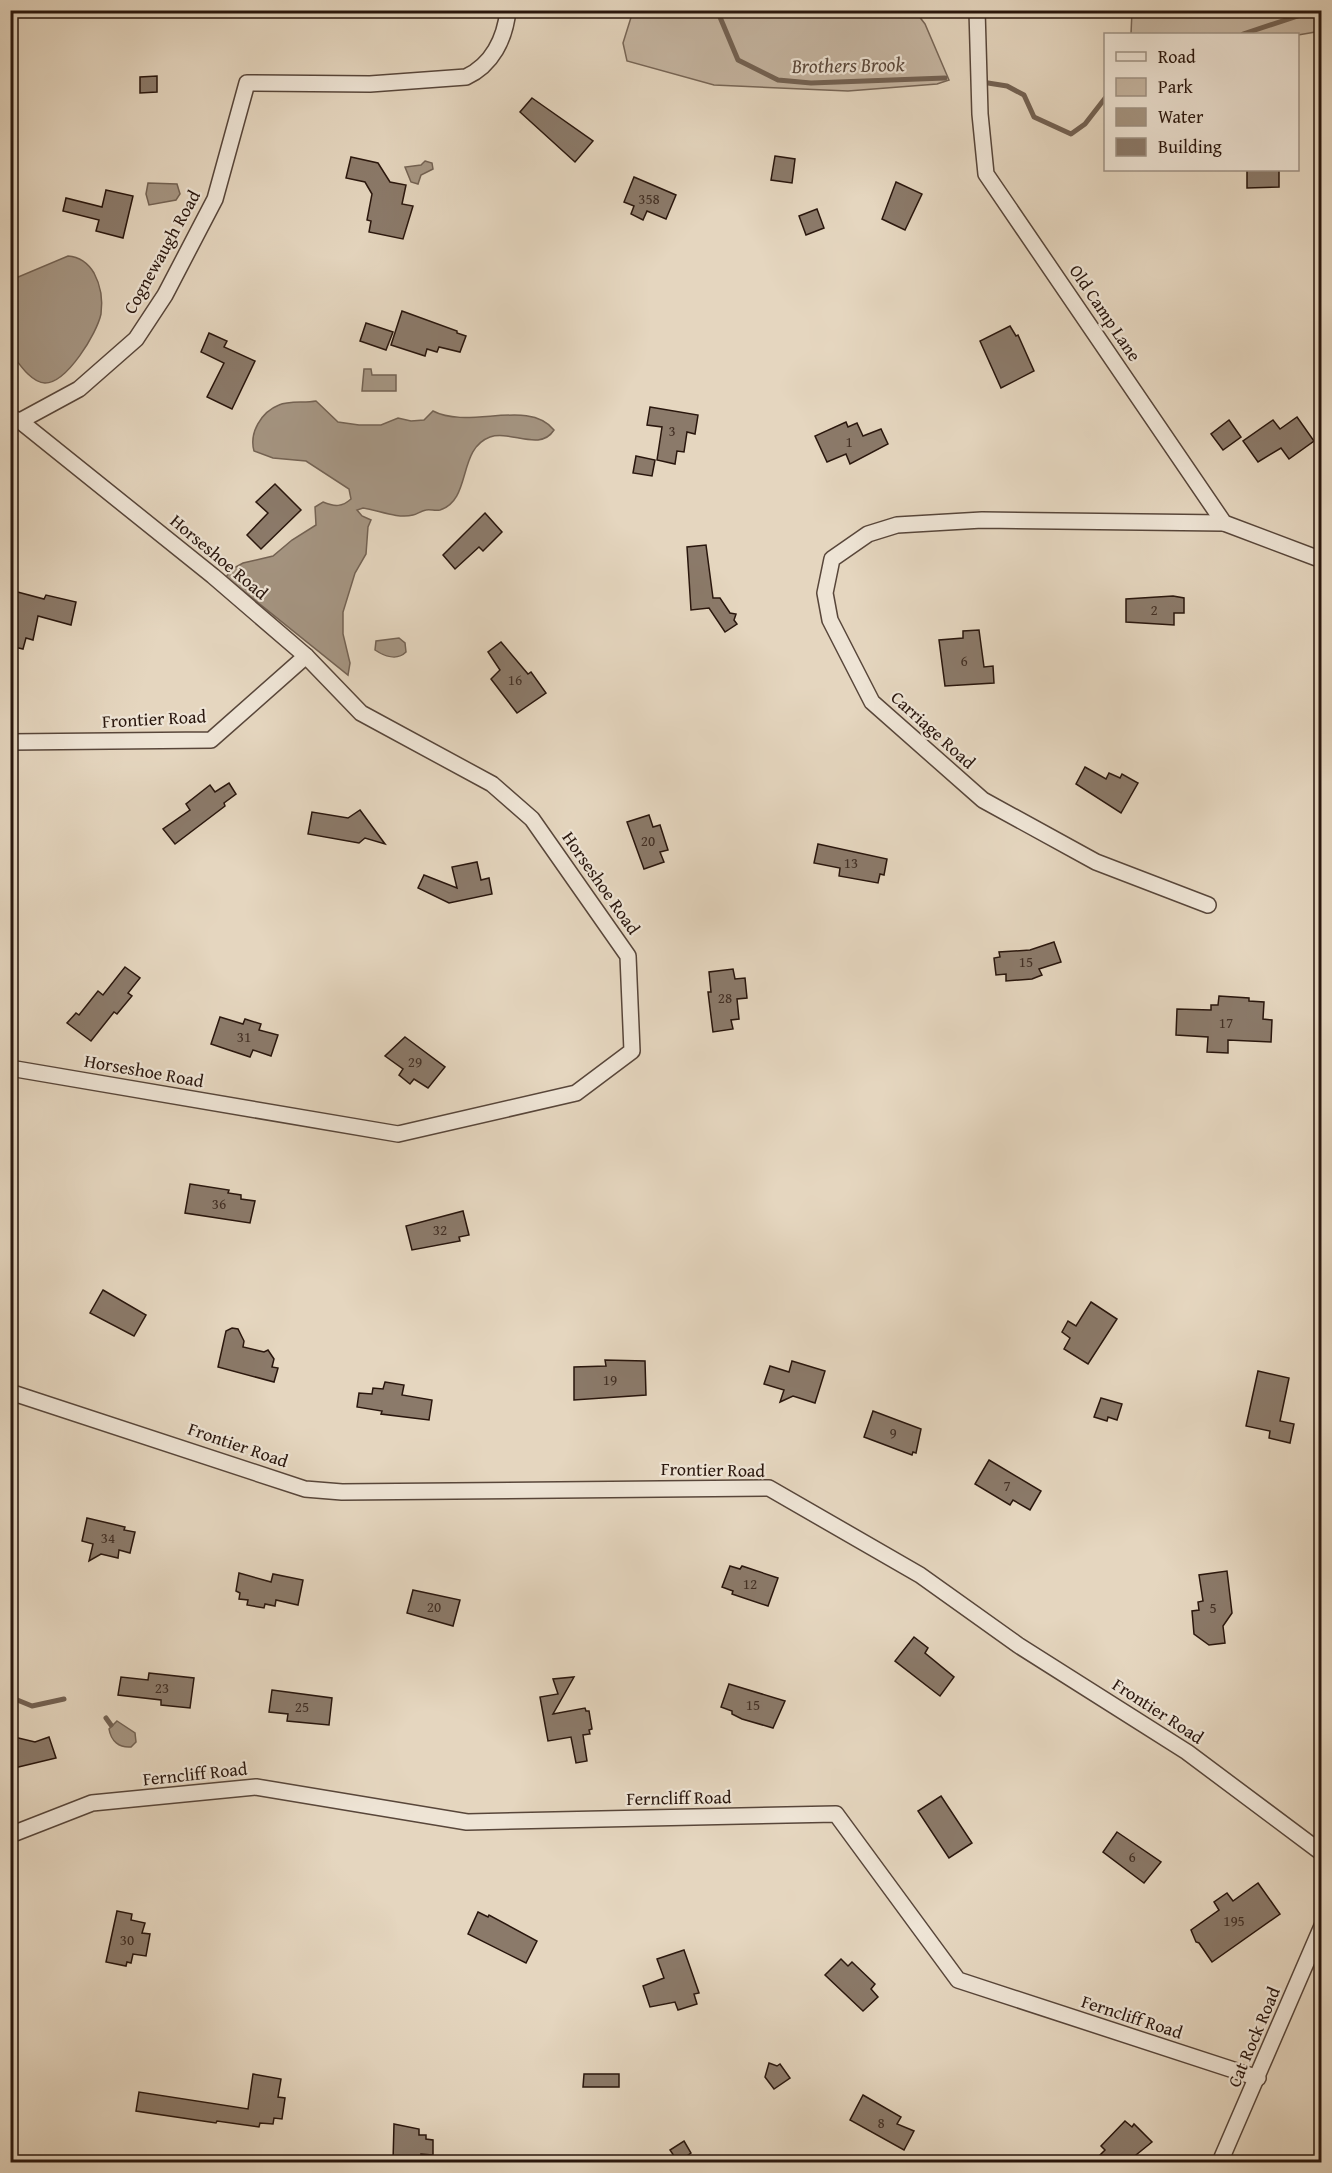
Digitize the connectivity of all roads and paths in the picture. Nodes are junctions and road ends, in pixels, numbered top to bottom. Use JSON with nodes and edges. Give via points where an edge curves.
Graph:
{"nodes":[{"id":1,"x":508,"y":10,"type":"edge"},
{"id":2,"x":977,"y":10,"type":"edge"},
{"id":3,"x":15,"y":419,"type":"edge"},
{"id":4,"x":1224,"y":523,"type":"junction"},
{"id":5,"x":1322,"y":560,"type":"edge"},
{"id":6,"x":306,"y":656,"type":"junction"},
{"id":7,"x":10,"y":742,"type":"edge"},
{"id":8,"x":1208,"y":905,"type":"dead end"},
{"id":9,"x":10,"y":1068,"type":"edge"},
{"id":10,"x":10,"y":1392,"type":"edge"},
{"id":11,"x":10,"y":1835,"type":"edge"},
{"id":12,"x":1322,"y":1853,"type":"edge"},
{"id":13,"x":1322,"y":1926,"type":"edge"},
{"id":14,"x":1258,"y":2078,"type":"junction"},
{"id":15,"x":1220,"y":2163,"type":"edge"}],
"edges":[{"from":1,"to":3,"type":"street","name":"Cognewaugh Road","via":[[496,52],[466,77],[370,84],[247,83],[215,199],[154,313],[136,339],[79,389]]},
{"from":2,"to":4,"type":"street","name":"Old Camp Lane","via":[[986,174]]},
{"from":3,"to":6,"type":"street","name":"Horseshoe Road","via":[[213,576]]},
{"from":4,"to":5,"type":"street"},
{"from":4,"to":8,"type":"street","name":"Carriage Road","via":[[982,520],[897,525],[868,534],[832,559],[825,593],[830,620],[872,702],[983,800],[1096,862]]},
{"from":6,"to":7,"type":"street","name":"Frontier Road","via":[[211,740]]},
{"from":6,"to":9,"type":"street","name":"Horseshoe Road","via":[[361,713],[492,784],[532,819],[628,956],[632,1051],[576,1093],[398,1134]]},
{"from":10,"to":12,"type":"street","name":"Frontier Road","via":[[305,1489],[342,1492],[769,1488],[920,1575],[1018,1645],[1186,1752]]},
{"from":11,"to":14,"type":"street","name":"Ferncliff Road","via":[[92,1803],[256,1787],[467,1822],[836,1814],[958,1980]]},
{"from":13,"to":14,"type":"street","name":"Cat Rock Road"},
{"from":14,"to":15,"type":"street","name":"Cat Rock Road"}]}
